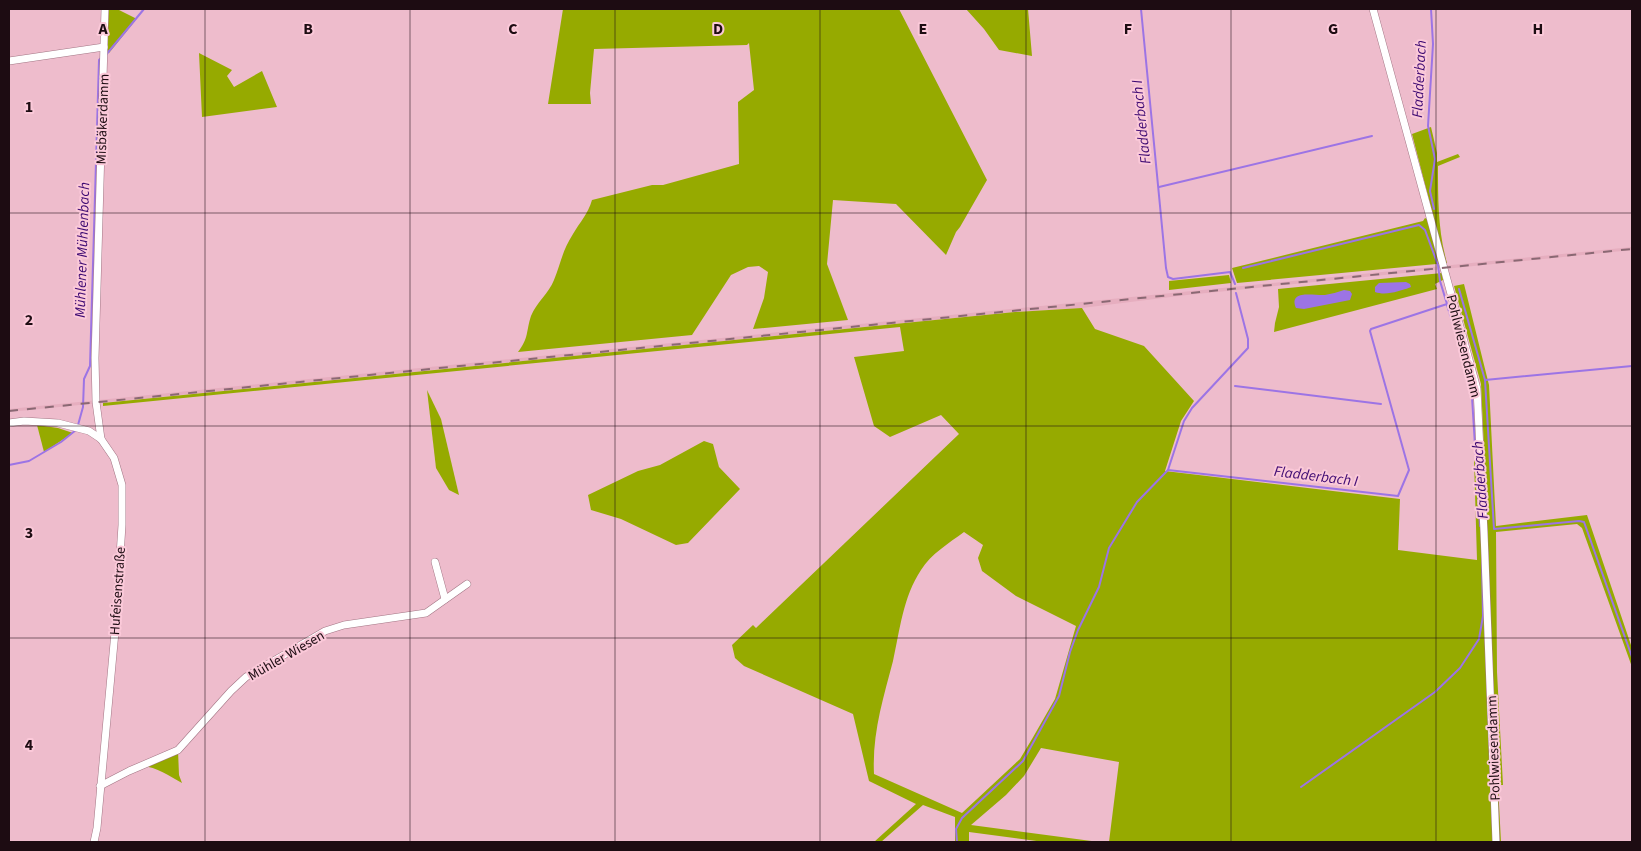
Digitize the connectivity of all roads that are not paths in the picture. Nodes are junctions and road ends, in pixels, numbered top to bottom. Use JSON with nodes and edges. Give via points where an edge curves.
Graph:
{"nodes":[{"id":1,"x":105,"y":9,"type":"edge"},
{"id":2,"x":1374,"y":9,"type":"edge"},
{"id":3,"x":104,"y":49,"type":"junction"},
{"id":4,"x":9,"y":61,"type":"edge"},
{"id":5,"x":9,"y":423,"type":"edge"},
{"id":6,"x":101,"y":439,"type":"junction"},
{"id":7,"x":436,"y":562,"type":"dead end"},
{"id":8,"x":467,"y":584,"type":"dead end"},
{"id":9,"x":445,"y":599,"type":"junction"},
{"id":10,"x":100,"y":786,"type":"junction"},
{"id":11,"x":94,"y":842,"type":"edge"},
{"id":12,"x":1496,"y":842,"type":"edge"}],
"edges":[{"from":1,"to":3,"type":"street","name":"Misbäkerdamm"},
{"from":2,"to":12,"type":"street","name":"Pohlwiesendamm","via":[[1477,389]]},
{"from":3,"to":4,"type":"street"},
{"from":3,"to":6,"type":"street","name":"Misbäkerdamm","via":[[95,358]]},
{"from":5,"to":6,"type":"street","via":[[58,423],[90,432]]},
{"from":6,"to":10,"type":"street","name":"Hufeisenstraße","via":[[114,458],[122,484],[122,525]]},
{"from":7,"to":9,"type":"street"},
{"from":8,"to":9,"type":"street","name":"Mühler Wiesen"},
{"from":9,"to":10,"type":"street","name":"Mühler Wiesen","via":[[426,613],[344,625],[325,631],[246,677],[178,750]]},
{"from":10,"to":11,"type":"street","name":"Hufeisenstraße"}]}
